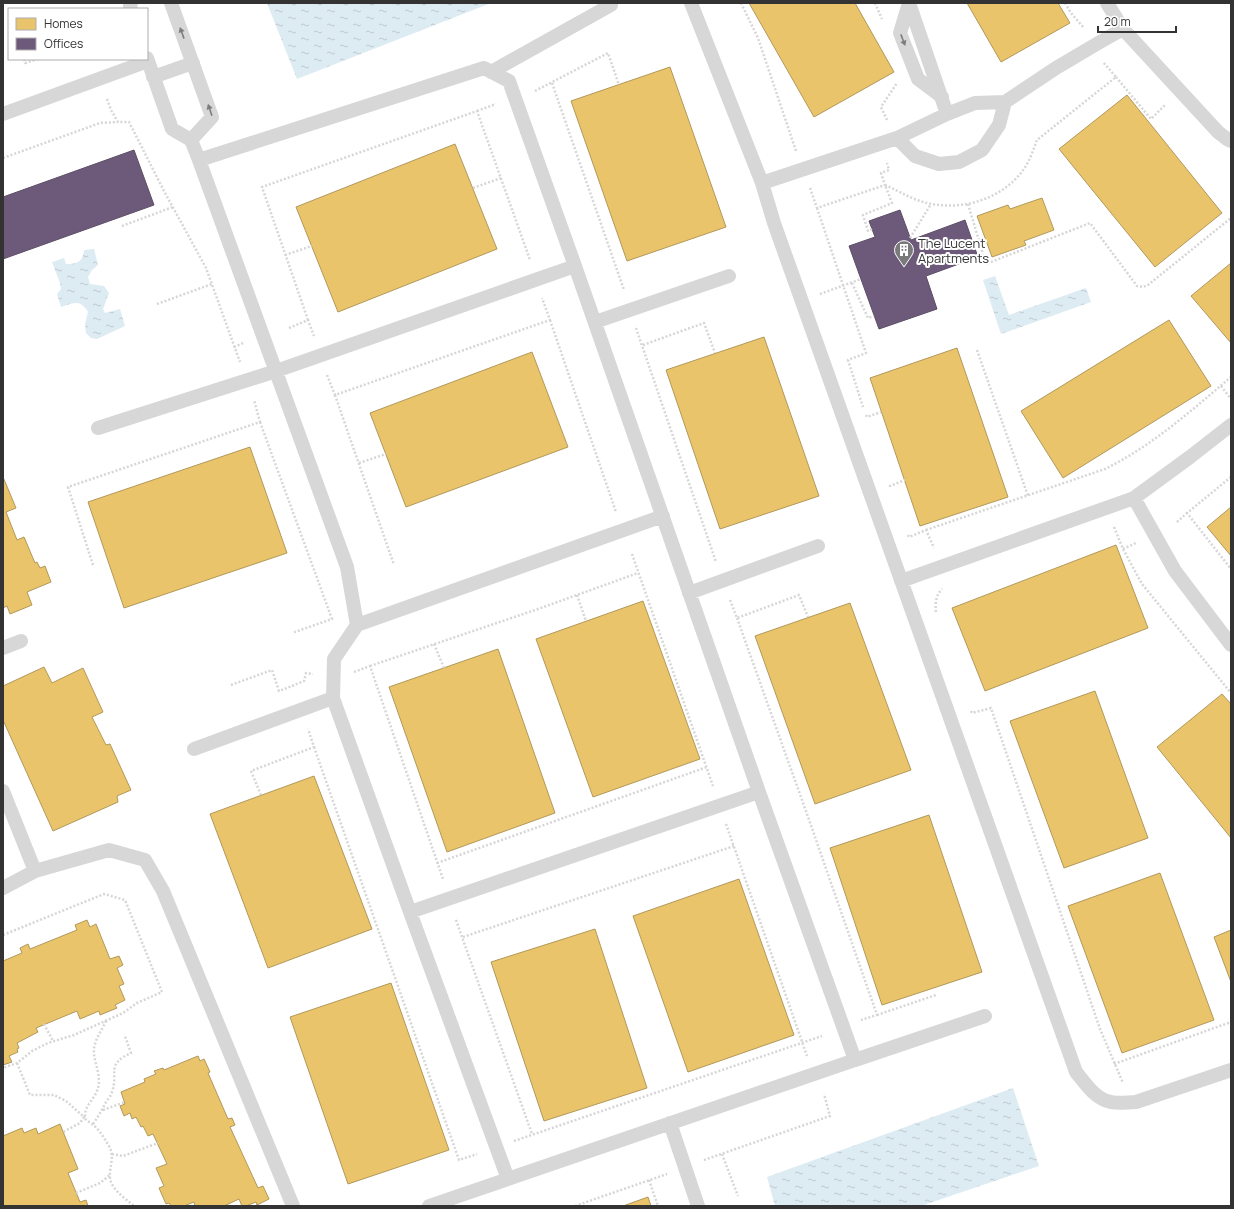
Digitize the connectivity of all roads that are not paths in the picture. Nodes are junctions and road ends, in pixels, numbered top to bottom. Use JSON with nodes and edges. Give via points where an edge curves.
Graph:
{"nodes":[{"id":1,"x":171,"y":3,"type":"edge"},
{"id":2,"x":691,"y":3,"type":"edge"},
{"id":3,"x":909,"y":3,"type":"edge"},
{"id":4,"x":1107,"y":3,"type":"edge"},
{"id":5,"x":611,"y":5,"type":"dead end"},
{"id":6,"x":1123,"y":29,"type":"junction"},
{"id":7,"x":147,"y":60,"type":"edge"},
{"id":8,"x":193,"y":63,"type":"junction"},
{"id":9,"x":491,"y":72,"type":"junction"},
{"id":10,"x":153,"y":77,"type":"junction"},
{"id":11,"x":1004,"y":102,"type":"junction"},
{"id":12,"x":3,"y":114,"type":"edge"},
{"id":13,"x":947,"y":114,"type":"junction"},
{"id":14,"x":897,"y":138,"type":"junction"},
{"id":15,"x":191,"y":140,"type":"junction"},
{"id":16,"x":1231,"y":141,"type":"edge"},
{"id":17,"x":199,"y":160,"type":"junction"},
{"id":18,"x":762,"y":183,"type":"junction"},
{"id":19,"x":575,"y":266,"type":"junction"},
{"id":20,"x":729,"y":276,"type":"dead end"},
{"id":21,"x":595,"y":322,"type":"junction"},
{"id":22,"x":276,"y":371,"type":"junction"},
{"id":23,"x":1231,"y":425,"type":"edge"},
{"id":24,"x":98,"y":428,"type":"dead end"},
{"id":25,"x":1134,"y":498,"type":"junction"},
{"id":26,"x":663,"y":516,"type":"junction"},
{"id":27,"x":818,"y":546,"type":"dead end"},
{"id":28,"x":902,"y":581,"type":"junction"},
{"id":29,"x":689,"y":593,"type":"junction"},
{"id":30,"x":357,"y":625,"type":"junction"},
{"id":31,"x":21,"y":641,"type":"dead end"},
{"id":32,"x":1231,"y":644,"type":"edge"},
{"id":33,"x":3,"y":648,"type":"edge"},
{"id":34,"x":333,"y":698,"type":"junction"},
{"id":35,"x":194,"y":749,"type":"dead end"},
{"id":36,"x":3,"y":791,"type":"edge"},
{"id":37,"x":759,"y":792,"type":"junction"},
{"id":38,"x":35,"y":872,"type":"junction"},
{"id":39,"x":3,"y":888,"type":"edge"},
{"id":40,"x":410,"y":912,"type":"junction"},
{"id":41,"x":985,"y":1016,"type":"dead end"},
{"id":42,"x":855,"y":1060,"type":"junction"},
{"id":43,"x":1231,"y":1070,"type":"edge"},
{"id":44,"x":670,"y":1123,"type":"junction"},
{"id":45,"x":508,"y":1180,"type":"junction"},
{"id":46,"x":293,"y":1206,"type":"edge"},
{"id":47,"x":430,"y":1206,"type":"edge"},
{"id":48,"x":698,"y":1206,"type":"edge"}],
"edges":[{"from":8,"to":1,"type":"lane","one_way":true},
{"from":2,"to":18,"type":"lane"},
{"from":3,"to":13,"type":"lane","via":[[900,33],[918,79],[942,97]]},
{"from":4,"to":6,"type":"lane"},
{"from":5,"to":9,"type":"lane"},
{"from":6,"to":11,"type":"lane","via":[[1062,64]]},
{"from":6,"to":16,"type":"lane","via":[[1218,132]]},
{"from":7,"to":10,"type":"lane"},
{"from":7,"to":12,"type":"lane"},
{"from":8,"to":10,"type":"lane"},
{"from":15,"to":8,"type":"lane","one_way":true,"via":[[212,117]]},
{"from":9,"to":17,"type":"lane","via":[[484,68]]},
{"from":9,"to":19,"type":"lane","via":[[509,81]]},
{"from":10,"to":15,"type":"lane","via":[[172,128]]},
{"from":11,"to":13,"type":"lane","via":[[975,103]]},
{"from":11,"to":14,"type":"lane","via":[[999,126],[982,150],[959,162],[939,164],[915,156]]},
{"from":13,"to":14,"type":"lane"},
{"from":14,"to":18,"type":"lane"},
{"from":15,"to":17,"type":"lane"},
{"from":17,"to":22,"type":"lane"},
{"from":18,"to":28,"type":"lane"},
{"from":19,"to":21,"type":"lane"},
{"from":19,"to":22,"type":"lane"},
{"from":20,"to":21,"type":"lane"},
{"from":21,"to":26,"type":"lane"},
{"from":22,"to":24,"type":"lane"},
{"from":22,"to":30,"type":"lane","via":[[347,567]]},
{"from":23,"to":25,"type":"lane"},
{"from":25,"to":28,"type":"lane"},
{"from":25,"to":32,"type":"lane","via":[[1175,571]]},
{"from":26,"to":29,"type":"lane"},
{"from":26,"to":30,"type":"lane"},
{"from":27,"to":29,"type":"lane"},
{"from":28,"to":43,"type":"lane","via":[[1076,1072],[1095,1095],[1110,1102],[1136,1102]]},
{"from":29,"to":37,"type":"lane"},
{"from":30,"to":34,"type":"lane","via":[[334,659]]},
{"from":31,"to":33,"type":"lane"},
{"from":34,"to":35,"type":"lane"},
{"from":34,"to":40,"type":"lane"},
{"from":36,"to":38,"type":"lane"},
{"from":37,"to":40,"type":"lane"},
{"from":37,"to":42,"type":"lane"},
{"from":38,"to":39,"type":"lane"},
{"from":38,"to":46,"type":"lane","via":[[109,850],[145,860],[163,891]]},
{"from":40,"to":45,"type":"lane"},
{"from":41,"to":42,"type":"lane"},
{"from":42,"to":44,"type":"lane"},
{"from":44,"to":45,"type":"lane"},
{"from":44,"to":48,"type":"lane"},
{"from":45,"to":47,"type":"lane"}]}
